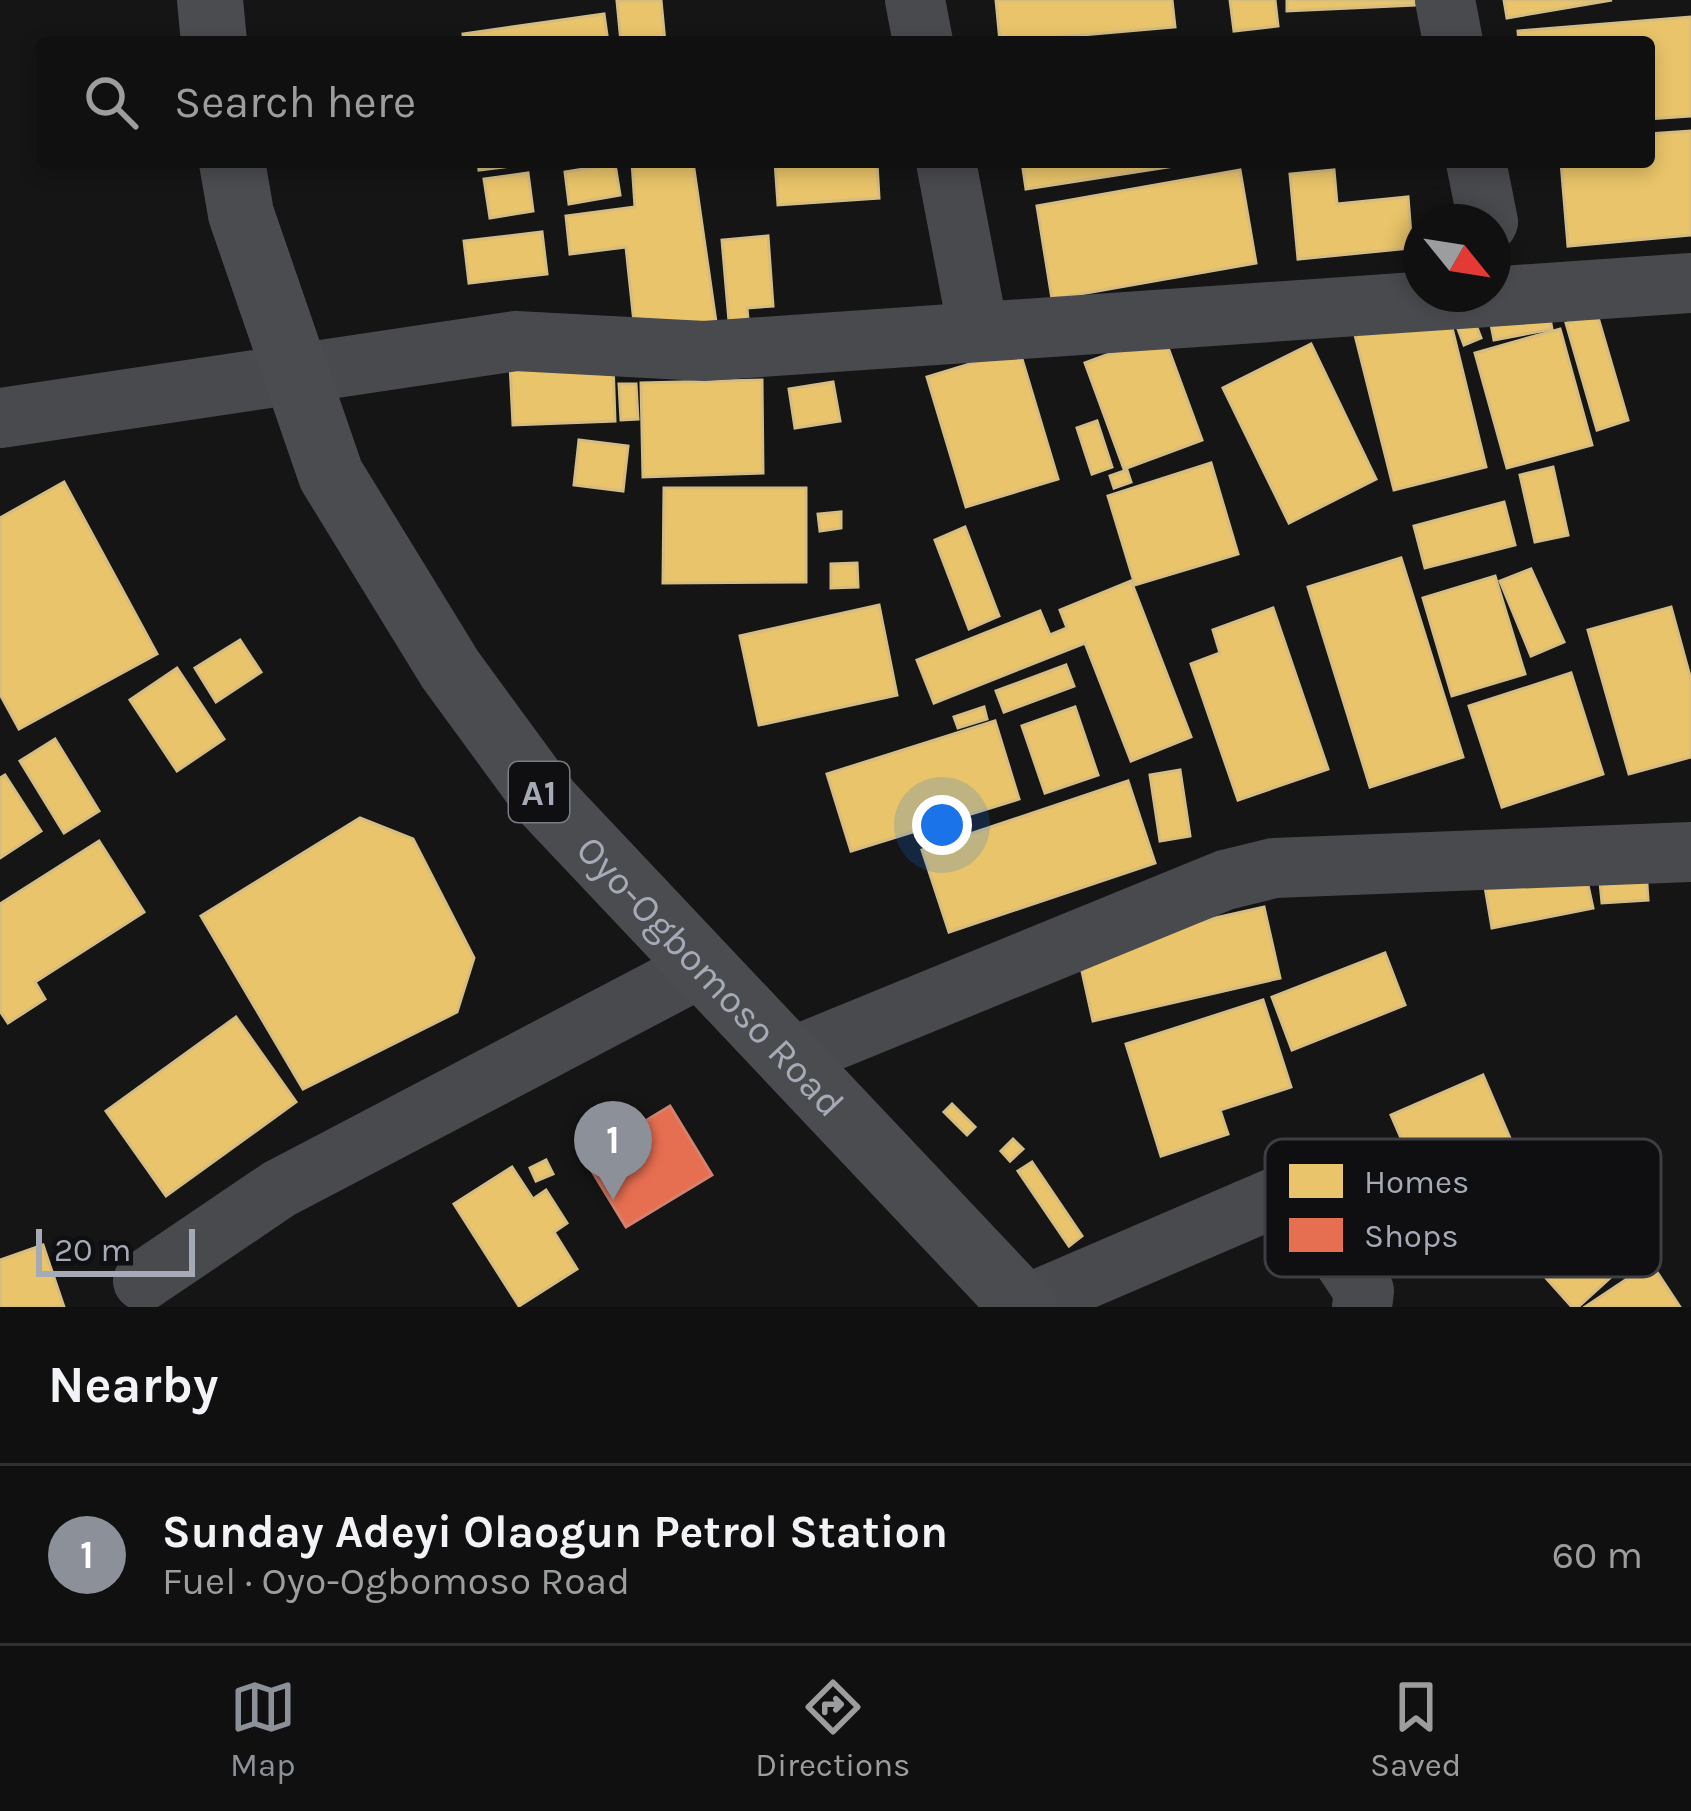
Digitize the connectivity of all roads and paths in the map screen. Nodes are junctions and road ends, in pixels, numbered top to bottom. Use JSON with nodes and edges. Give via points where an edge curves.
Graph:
{"nodes":[{"id":1,"x":209,"y":0,"type":"edge"},
{"id":2,"x":915,"y":0,"type":"edge"},
{"id":3,"x":1445,"y":0,"type":"edge"},
{"id":4,"x":213,"y":36,"type":"edge"},
{"id":5,"x":922,"y":36,"type":"edge"},
{"id":6,"x":1452,"y":36,"type":"edge"},
{"id":7,"x":233,"y":168,"type":"edge"},
{"id":8,"x":947,"y":168,"type":"edge"},
{"id":9,"x":1477,"y":168,"type":"edge"},
{"id":10,"x":1484,"y":204,"type":"edge"},
{"id":11,"x":1511,"y":273,"type":"edge"},
{"id":12,"x":1403,"y":283,"type":"edge"},
{"id":13,"x":1691,"y":283,"type":"edge"},
{"id":14,"x":978,"y":330,"type":"junction"},
{"id":15,"x":297,"y":375,"type":"junction"},
{"id":16,"x":0,"y":418,"type":"edge"},
{"id":17,"x":1691,"y":852,"type":"edge"},
{"id":18,"x":702,"y":967,"type":"junction"},
{"id":19,"x":790,"y":1058,"type":"junction"},
{"id":20,"x":1265,"y":1202,"type":"edge"},
{"id":21,"x":1354,"y":1277,"type":"edge"},
{"id":22,"x":142,"y":1281,"type":"dead end"},
{"id":23,"x":1024,"y":1306,"type":"edge"},
{"id":24,"x":1362,"y":1307,"type":"edge"}],
"edges":[{"from":1,"to":4,"type":"highway"},
{"from":2,"to":5,"type":"street"},
{"from":3,"to":6,"type":"street"},
{"from":7,"to":15,"type":"highway","name":"Oyo-Ogbomoso Road","number":"A1"},
{"from":8,"to":14,"type":"street"},
{"from":9,"to":10,"type":"street"},
{"from":11,"to":13,"type":"street"},
{"from":12,"to":14,"type":"street"},
{"from":14,"to":15,"type":"street","via":[[704,351],[516,341]]},
{"from":15,"to":16,"type":"street"},
{"from":15,"to":18,"type":"highway","name":"Oyo-Ogbomoso Road","number":"A1","via":[[332,475],[449,669],[548,803]]},
{"from":17,"to":19,"type":"street","via":[[1274,868],[1225,880]]},
{"from":18,"to":19,"type":"highway","name":"Oyo-Ogbomoso Road","number":"A1"},
{"from":18,"to":22,"type":"street","via":[[279,1189]]},
{"from":19,"to":23,"type":"highway","name":"Oyo-Ogbomoso Road","number":"A1"},
{"from":20,"to":23,"type":"street"},
{"from":21,"to":24,"type":"street"}]}
